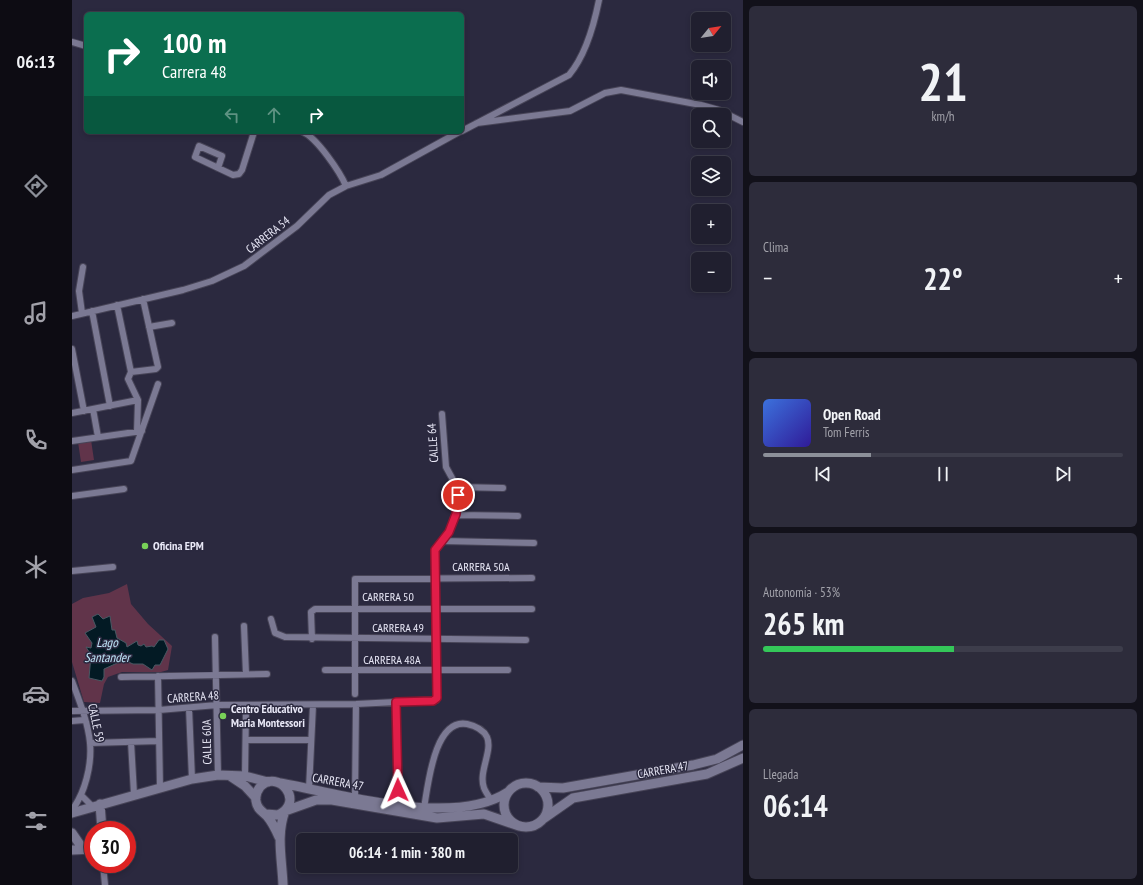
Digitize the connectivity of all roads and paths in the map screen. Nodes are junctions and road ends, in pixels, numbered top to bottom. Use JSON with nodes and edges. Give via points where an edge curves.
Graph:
{"nodes":[{"id":1,"x":599,"y":0,"type":"edge"},
{"id":2,"x":72,"y":42,"type":"edge"},
{"id":3,"x":84,"y":45,"type":"edge"},
{"id":4,"x":743,"y":122,"type":"edge"},
{"id":5,"x":477,"y":123,"type":"junction"},
{"id":6,"x":464,"y":130,"type":"edge"},
{"id":7,"x":253,"y":134,"type":"edge"},
{"id":8,"x":307,"y":134,"type":"edge"},
{"id":9,"x":455,"y":134,"type":"edge"},
{"id":10,"x":218,"y":168,"type":"dead end"},
{"id":11,"x":346,"y":186,"type":"junction"},
{"id":12,"x":82,"y":267,"type":"dead end"},
{"id":13,"x":143,"y":299,"type":"junction"},
{"id":14,"x":117,"y":305,"type":"junction"},
{"id":15,"x":92,"y":311,"type":"junction"},
{"id":16,"x":82,"y":313,"type":"junction"},
{"id":17,"x":72,"y":316,"type":"edge"},
{"id":18,"x":172,"y":323,"type":"dead end"},
{"id":19,"x":149,"y":327,"type":"junction"},
{"id":20,"x":72,"y":349,"type":"edge"},
{"id":21,"x":131,"y":372,"type":"junction"},
{"id":22,"x":158,"y":384,"type":"dead end"},
{"id":23,"x":138,"y":400,"type":"junction"},
{"id":24,"x":110,"y":406,"type":"junction"},
{"id":25,"x":93,"y":409,"type":"junction"},
{"id":26,"x":84,"y":411,"type":"junction"},
{"id":27,"x":72,"y":413,"type":"edge"},
{"id":28,"x":442,"y":414,"type":"dead end"},
{"id":29,"x":140,"y":431,"type":"junction"},
{"id":30,"x":98,"y":438,"type":"junction"},
{"id":31,"x":72,"y":441,"type":"edge"},
{"id":32,"x":72,"y":470,"type":"edge"},
{"id":33,"x":457,"y":487,"type":"junction"},
{"id":34,"x":503,"y":488,"type":"dead end"},
{"id":35,"x":124,"y":489,"type":"dead end"},
{"id":36,"x":72,"y":496,"type":"edge"},
{"id":37,"x":456,"y":514,"type":"junction"},
{"id":38,"x":518,"y":516,"type":"dead end"},
{"id":39,"x":444,"y":541,"type":"junction"},
{"id":40,"x":534,"y":543,"type":"dead end"},
{"id":41,"x":113,"y":567,"type":"dead end"},
{"id":42,"x":72,"y":571,"type":"edge"},
{"id":43,"x":435,"y":577,"type":"junction"},
{"id":44,"x":532,"y":578,"type":"dead end"},
{"id":45,"x":354,"y":608,"type":"junction"},
{"id":46,"x":436,"y":608,"type":"junction"},
{"id":47,"x":532,"y":609,"type":"dead end"},
{"id":48,"x":271,"y":619,"type":"dead end"},
{"id":49,"x":244,"y":626,"type":"dead end"},
{"id":50,"x":215,"y":638,"type":"dead end"},
{"id":51,"x":312,"y":639,"type":"junction"},
{"id":52,"x":355,"y":639,"type":"junction"},
{"id":53,"x":436,"y":639,"type":"junction"},
{"id":54,"x":526,"y":640,"type":"dead end"},
{"id":55,"x":325,"y":670,"type":"dead end"},
{"id":56,"x":355,"y":670,"type":"junction"},
{"id":57,"x":508,"y":670,"type":"dead end"},
{"id":58,"x":437,"y":671,"type":"junction"},
{"id":59,"x":216,"y":674,"type":"junction"},
{"id":60,"x":246,"y":674,"type":"junction"},
{"id":61,"x":267,"y":674,"type":"dead end"},
{"id":62,"x":158,"y":676,"type":"junction"},
{"id":63,"x":121,"y":677,"type":"dead end"},
{"id":64,"x":72,"y":681,"type":"edge"},
{"id":65,"x":356,"y":694,"type":"dead end"},
{"id":66,"x":436,"y":700,"type":"joint"},
{"id":67,"x":396,"y":702,"type":"junction"},
{"id":68,"x":356,"y":704,"type":"junction"},
{"id":69,"x":217,"y":705,"type":"junction"},
{"id":70,"x":313,"y":705,"type":"junction"},
{"id":71,"x":246,"y":706,"type":"junction"},
{"id":72,"x":190,"y":708,"type":"junction"},
{"id":73,"x":82,"y":710,"type":"junction"},
{"id":74,"x":159,"y":710,"type":"junction"},
{"id":75,"x":72,"y":711,"type":"edge"},
{"id":76,"x":84,"y":720,"type":"junction"},
{"id":77,"x":72,"y":722,"type":"edge"},
{"id":78,"x":246,"y":740,"type":"junction"},
{"id":79,"x":311,"y":740,"type":"junction"},
{"id":80,"x":159,"y":741,"type":"junction"},
{"id":81,"x":131,"y":742,"type":"junction"},
{"id":82,"x":90,"y":743,"type":"junction"},
{"id":83,"x":743,"y":745,"type":"edge"},
{"id":84,"x":743,"y":758,"type":"edge"},
{"id":85,"x":223,"y":775,"type":"junction"},
{"id":86,"x":245,"y":776,"type":"junction"},
{"id":87,"x":192,"y":779,"type":"junction"},
{"id":88,"x":268,"y":782,"type":"junction"},
{"id":89,"x":280,"y":783,"type":"junction"},
{"id":90,"x":538,"y":787,"type":"junction"},
{"id":91,"x":160,"y":788,"type":"junction"},
{"id":92,"x":309,"y":789,"type":"junction"},
{"id":93,"x":508,"y":792,"type":"junction"},
{"id":94,"x":134,"y":794,"type":"junction"},
{"id":95,"x":82,"y":795,"type":"junction"},
{"id":96,"x":354,"y":797,"type":"junction"},
{"id":97,"x":256,"y":798,"type":"junction"},
{"id":98,"x":492,"y":801,"type":"junction"},
{"id":99,"x":96,"y":805,"type":"junction"},
{"id":100,"x":398,"y":805,"type":"junction"},
{"id":101,"x":424,"y":808,"type":"junction"},
{"id":102,"x":285,"y":810,"type":"junction"},
{"id":103,"x":72,"y":812,"type":"edge"},
{"id":104,"x":266,"y":814,"type":"junction"},
{"id":105,"x":543,"y":819,"type":"junction"},
{"id":106,"x":100,"y":821,"type":"edge"},
{"id":107,"x":519,"y":826,"type":"junction"},
{"id":108,"x":72,"y":833,"type":"edge"},
{"id":109,"x":279,"y":837,"type":"junction"},
{"id":110,"x":83,"y":849,"type":"joint"},
{"id":111,"x":72,"y":850,"type":"edge"},
{"id":112,"x":104,"y":873,"type":"edge"},
{"id":113,"x":105,"y":885,"type":"edge"},
{"id":114,"x":283,"y":885,"type":"edge"}],
"edges":[{"from":1,"to":5,"type":"street","via":[[578,65],[569,74]]},
{"from":2,"to":3,"type":"street"},
{"from":4,"to":5,"type":"street","via":[[702,105],[621,90],[605,93],[570,111]]},
{"from":5,"to":6,"type":"street"},
{"from":7,"to":10,"type":"street","via":[[239,174],[233,175]]},
{"from":8,"to":11,"type":"street","via":[[343,178]]},
{"from":9,"to":11,"type":"street","name":"CARRERA 54","via":[[381,175]]},
{"from":11,"to":13,"type":"street","name":"CARRERA 54","via":[[329,195],[297,226],[244,266],[212,281]]},
{"from":12,"to":16,"type":"street","via":[[79,291]]},
{"from":13,"to":14,"type":"street","name":"CARRERA 54"},
{"from":13,"to":19,"type":"street"},
{"from":14,"to":15,"type":"street","name":"CARRERA 54"},
{"from":14,"to":21,"type":"street"},
{"from":15,"to":16,"type":"street","name":"CARRERA 54"},
{"from":15,"to":24,"type":"street"},
{"from":16,"to":17,"type":"street","name":"CARRERA 54"},
{"from":18,"to":19,"type":"street"},
{"from":19,"to":21,"type":"street","via":[[157,368]]},
{"from":20,"to":26,"type":"street"},
{"from":21,"to":23,"type":"street","via":[[128,379]]},
{"from":22,"to":29,"type":"street"},
{"from":23,"to":24,"type":"street"},
{"from":23,"to":29,"type":"street"},
{"from":24,"to":25,"type":"street"},
{"from":25,"to":26,"type":"street"},
{"from":25,"to":30,"type":"street"},
{"from":26,"to":27,"type":"street"},
{"from":28,"to":33,"type":"street","name":"CALLE 64","via":[[446,467]]},
{"from":29,"to":30,"type":"street"},
{"from":29,"to":32,"type":"street","via":[[131,462]]},
{"from":30,"to":31,"type":"street"},
{"from":33,"to":34,"type":"street"},
{"from":33,"to":37,"type":"street","name":"CALLE 64"},
{"from":35,"to":36,"type":"street"},
{"from":37,"to":38,"type":"street"},
{"from":37,"to":39,"type":"street","name":"CALLE 64"},
{"from":39,"to":40,"type":"street"},
{"from":39,"to":43,"type":"street","name":"CALLE 64","via":[[435,550]]},
{"from":41,"to":42,"type":"street"},
{"from":43,"to":44,"type":"street","name":"CARRERA 50A"},
{"from":43,"to":45,"type":"street","name":"CARRERA 50A","via":[[357,578],[354,581]]},
{"from":43,"to":46,"type":"street","name":"CALLE 64"},
{"from":45,"to":46,"type":"street","name":"CARRERA 50"},
{"from":45,"to":51,"type":"street","name":"CARRERA 50","via":[[315,609],[311,612]]},
{"from":45,"to":52,"type":"street"},
{"from":46,"to":47,"type":"street","name":"CARRERA 50"},
{"from":46,"to":53,"type":"street","name":"CALLE 64"},
{"from":48,"to":51,"type":"street","name":"CARRERA 49","via":[[274,633],[280,636]]},
{"from":49,"to":60,"type":"street"},
{"from":50,"to":59,"type":"street","name":"CALLE 60A"},
{"from":51,"to":52,"type":"street","name":"CARRERA 49"},
{"from":52,"to":53,"type":"street","name":"CARRERA 49"},
{"from":52,"to":56,"type":"street"},
{"from":53,"to":54,"type":"street","name":"CARRERA 49"},
{"from":53,"to":58,"type":"street","name":"CALLE 64"},
{"from":55,"to":56,"type":"street","name":"CARRERA 48A"},
{"from":56,"to":58,"type":"street","name":"CARRERA 48A"},
{"from":56,"to":65,"type":"street"},
{"from":57,"to":58,"type":"street","name":"CARRERA 48A"},
{"from":58,"to":66,"type":"street","name":"CALLE 64"},
{"from":59,"to":60,"type":"street"},
{"from":59,"to":62,"type":"street"},
{"from":59,"to":69,"type":"street","name":"CALLE 60A"},
{"from":60,"to":61,"type":"street"},
{"from":62,"to":63,"type":"street"},
{"from":62,"to":74,"type":"street"},
{"from":64,"to":73,"type":"street","name":"CALLE 59"},
{"from":66,"to":67,"type":"street","name":"CARRERA 48"},
{"from":67,"to":68,"type":"street","name":"CARRERA 48"},
{"from":67,"to":100,"type":"street"},
{"from":68,"to":70,"type":"street","name":"CARRERA 48"},
{"from":68,"to":96,"type":"street"},
{"from":69,"to":71,"type":"street","name":"CARRERA 48"},
{"from":69,"to":72,"type":"street","name":"CARRERA 48"},
{"from":69,"to":85,"type":"street","name":"CALLE 60A"},
{"from":70,"to":71,"type":"street","name":"CARRERA 48"},
{"from":70,"to":79,"type":"street"},
{"from":71,"to":78,"type":"street"},
{"from":72,"to":74,"type":"street","name":"CARRERA 48"},
{"from":72,"to":87,"type":"street"},
{"from":73,"to":74,"type":"street","name":"CARRERA 48"},
{"from":73,"to":75,"type":"street","name":"CARRERA 48"},
{"from":73,"to":76,"type":"street","name":"CALLE 59"},
{"from":74,"to":80,"type":"street"},
{"from":76,"to":77,"type":"street"},
{"from":76,"to":82,"type":"street","name":"CALLE 59"},
{"from":78,"to":79,"type":"street"},
{"from":78,"to":86,"type":"street"},
{"from":79,"to":92,"type":"street"},
{"from":80,"to":81,"type":"street"},
{"from":80,"to":91,"type":"street"},
{"from":81,"to":82,"type":"street"},
{"from":81,"to":94,"type":"street"},
{"from":82,"to":95,"type":"street","name":"CALLE 59"},
{"from":83,"to":90,"type":"street","name":"CARRERA 47","via":[[717,759],[693,765],[563,788]]},
{"from":84,"to":105,"type":"street","name":"CARRERA 47","via":[[707,774],[573,798]]},
{"from":85,"to":86,"type":"street"},
{"from":85,"to":87,"type":"street"},
{"from":85,"to":97,"type":"street","via":[[245,786]]},
{"from":86,"to":88,"type":"street"},
{"from":87,"to":91,"type":"street"},
{"from":88,"to":89,"type":"street"},
{"from":88,"to":97,"type":"street","via":[[259,788]]},
{"from":89,"to":92,"type":"street","name":"CARRERA 47"},
{"from":89,"to":102,"type":"street","via":[[290,796]]},
{"from":90,"to":93,"type":"street","via":[[522,784]]},
{"from":90,"to":105,"type":"street","via":[[545,794],[548,804]]},
{"from":91,"to":94,"type":"street"},
{"from":92,"to":96,"type":"street","name":"CARRERA 47"},
{"from":93,"to":98,"type":"street","name":"CARRERA 47"},
{"from":93,"to":107,"type":"street","via":[[506,812]]},
{"from":94,"to":99,"type":"street"},
{"from":95,"to":99,"type":"street"},
{"from":95,"to":103,"type":"street","name":"CALLE 59"},
{"from":96,"to":100,"type":"street","name":"CARRERA 47"},
{"from":97,"to":104,"type":"street","via":[[260,810]]},
{"from":98,"to":101,"type":"street","name":"CARRERA 47","via":[[472,806]]},
{"from":98,"to":101,"type":"street","via":[[484,787],[483,768],[489,745],[487,737],[477,726],[461,723],[449,729],[438,744]]},
{"from":99,"to":103,"type":"street"},
{"from":99,"to":106,"type":"street"},
{"from":100,"to":101,"type":"street","name":"CARRERA 47"},
{"from":102,"to":104,"type":"street","via":[[278,815]]},
{"from":102,"to":107,"type":"street","name":"CARRERA 47","via":[[323,799],[437,818],[484,814]]},
{"from":102,"to":109,"type":"street"},
{"from":104,"to":109,"type":"street"},
{"from":105,"to":107,"type":"street","via":[[535,825]]},
{"from":108,"to":110,"type":"street"},
{"from":109,"to":114,"type":"street"},
{"from":110,"to":111,"type":"street"},
{"from":112,"to":113,"type":"street"}]}
